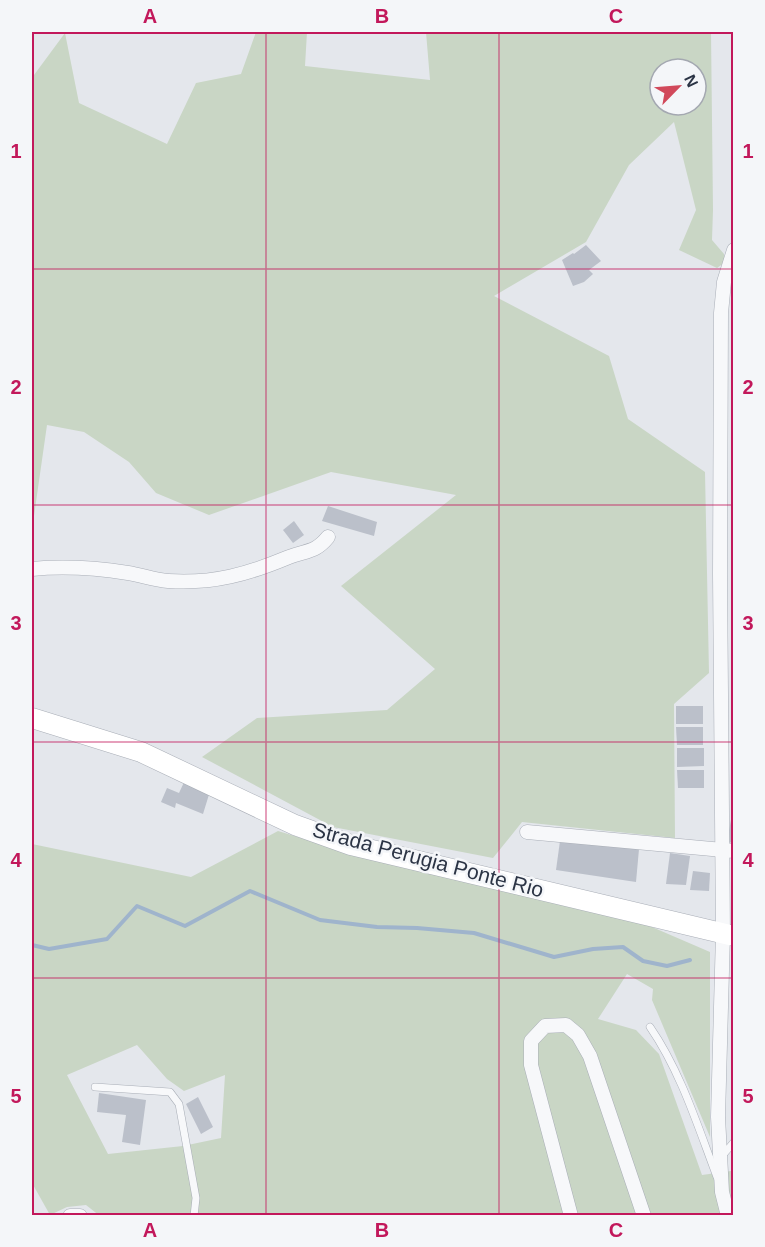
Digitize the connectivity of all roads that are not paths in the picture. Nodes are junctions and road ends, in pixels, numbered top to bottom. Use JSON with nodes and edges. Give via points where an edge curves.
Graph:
{"nodes":[{"id":1,"x":734,"y":250,"type":"edge"},
{"id":2,"x":328,"y":537,"type":"dead end"},
{"id":3,"x":32,"y":569,"type":"edge"},
{"id":4,"x":32,"y":718,"type":"edge"},
{"id":5,"x":527,"y":831,"type":"dead end"},
{"id":6,"x":727,"y":851,"type":"edge"},
{"id":7,"x":728,"y":935,"type":"edge"},
{"id":8,"x":650,"y":1027,"type":"dead end"},
{"id":9,"x":94,"y":1087,"type":"dead end"},
{"id":10,"x":734,"y":1142,"type":"edge"},
{"id":11,"x":720,"y":1158,"type":"junction"},
{"id":12,"x":722,"y":1192,"type":"junction"},
{"id":13,"x":70,"y":1215,"type":"edge"},
{"id":14,"x":80,"y":1215,"type":"edge"},
{"id":15,"x":195,"y":1215,"type":"edge"},
{"id":16,"x":571,"y":1215,"type":"edge"},
{"id":17,"x":644,"y":1215,"type":"edge"},
{"id":18,"x":728,"y":1215,"type":"edge"}],
"edges":[{"from":1,"to":6,"type":"street","via":[[724,282],[721,313]]},
{"from":2,"to":3,"type":"street","via":[[319,548],[225,579],[167,581],[100,569]]},
{"from":4,"to":7,"type":"main road","name":"Strada Perugia Ponte Rio","via":[[141,752],[295,825],[351,845]]},
{"from":5,"to":6,"type":"street"},
{"from":6,"to":7,"type":"street"},
{"from":7,"to":11,"type":"street","via":[[718,1118]]},
{"from":8,"to":12,"type":"lane","via":[[665,1048]]},
{"from":9,"to":15,"type":"lane","via":[[170,1092],[179,1104],[196,1198]]},
{"from":10,"to":11,"type":"lane"},
{"from":11,"to":12,"type":"street"},
{"from":12,"to":18,"type":"street"},
{"from":13,"to":14,"type":"street"},
{"from":16,"to":17,"type":"street","via":[[531,1065],[531,1041],[544,1026],[566,1025],[578,1035],[590,1056]]}]}
